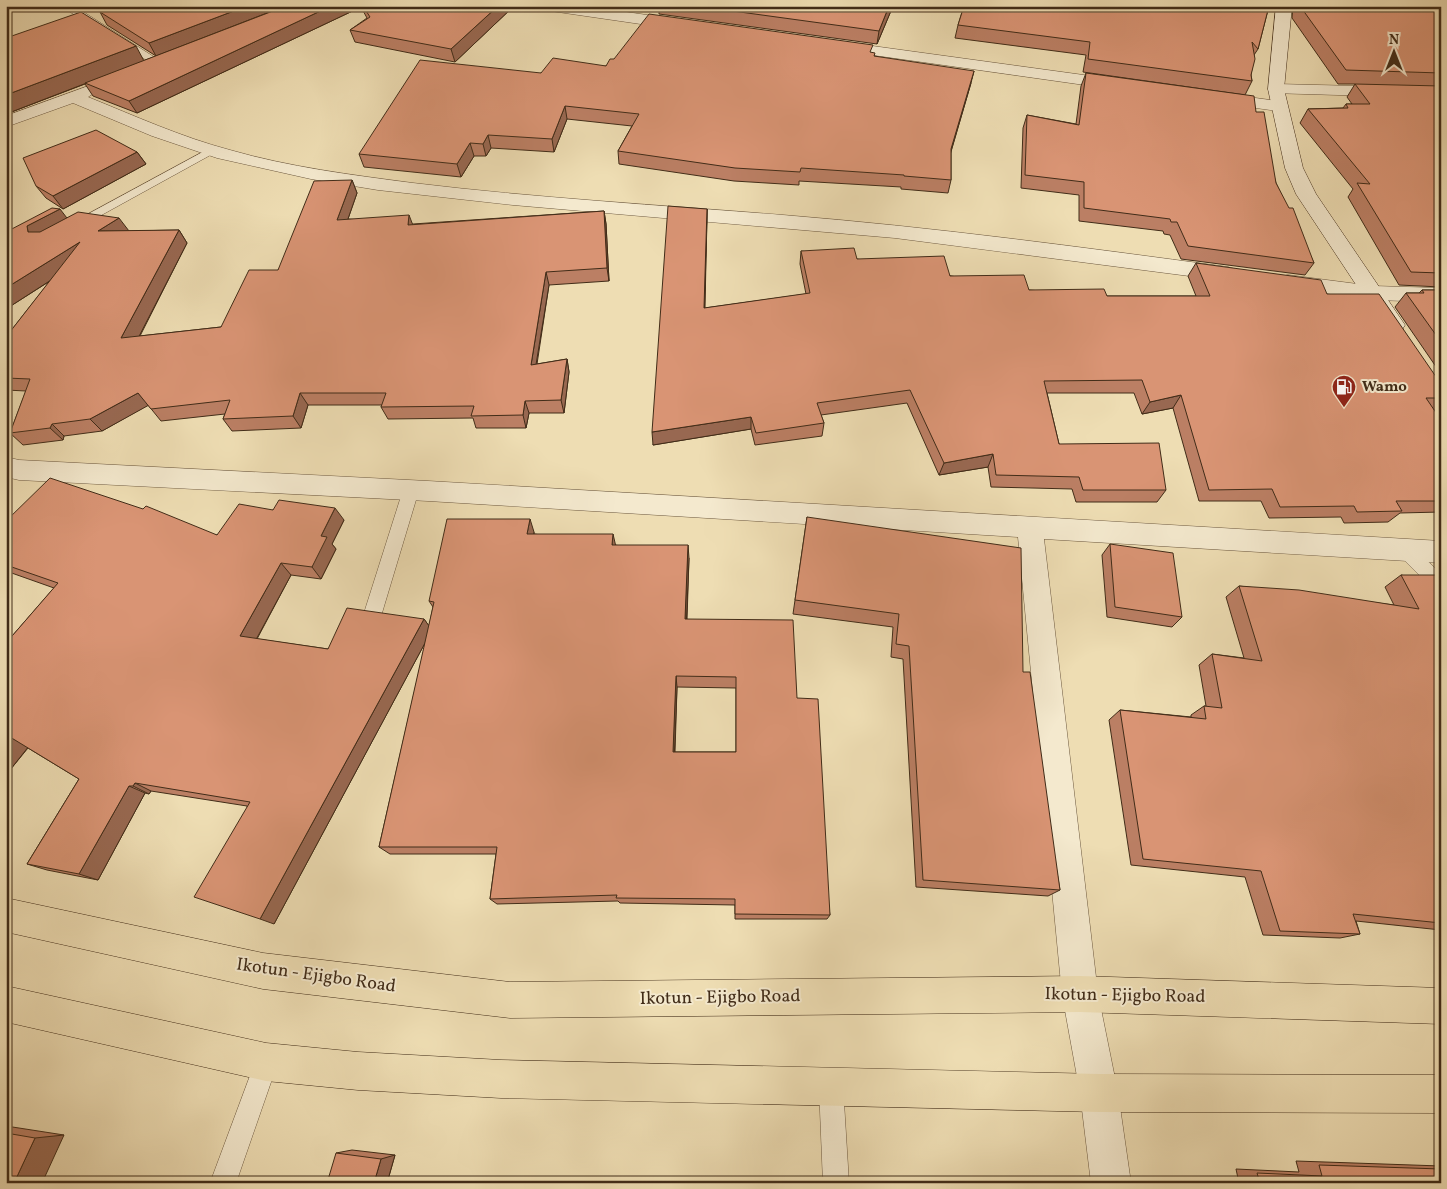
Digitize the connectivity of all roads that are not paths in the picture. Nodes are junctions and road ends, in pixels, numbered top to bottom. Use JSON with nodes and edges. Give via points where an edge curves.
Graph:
{"nodes":[{"id":1,"x":551,"y":6,"type":"edge"},
{"id":2,"x":1284,"y":6,"type":"edge"},
{"id":3,"x":70,"y":8,"type":"dead end"},
{"id":4,"x":696,"y":27,"type":"edge"},
{"id":5,"x":824,"y":44,"type":"edge"},
{"id":6,"x":178,"y":56,"type":"edge"},
{"id":7,"x":160,"y":64,"type":"junction"},
{"id":8,"x":143,"y":70,"type":"edge"},
{"id":9,"x":108,"y":84,"type":"edge"},
{"id":10,"x":1140,"y":87,"type":"edge"},
{"id":11,"x":1441,"y":93,"type":"edge"},
{"id":12,"x":1199,"y":95,"type":"edge"},
{"id":13,"x":74,"y":97,"type":"junction"},
{"id":14,"x":1277,"y":98,"type":"junction"},
{"id":15,"x":6,"y":122,"type":"edge"},
{"id":16,"x":212,"y":150,"type":"junction"},
{"id":17,"x":62,"y":231,"type":"edge"},
{"id":18,"x":1247,"y":276,"type":"edge"},
{"id":19,"x":1267,"y":279,"type":"edge"},
{"id":20,"x":1373,"y":294,"type":"junction"},
{"id":21,"x":1441,"y":295,"type":"edge"},
{"id":22,"x":1404,"y":341,"type":"edge"},
{"id":23,"x":6,"y":467,"type":"edge"},
{"id":24,"x":410,"y":490,"type":"junction"},
{"id":25,"x":1030,"y":527,"type":"junction"},
{"id":26,"x":1405,"y":550,"type":"junction"},
{"id":27,"x":1441,"y":552,"type":"edge"},
{"id":28,"x":1441,"y":586,"type":"edge"},
{"id":29,"x":374,"y":613,"type":"edge"},
{"id":30,"x":6,"y":915,"type":"edge"},
{"id":31,"x":1080,"y":994,"type":"junction"},
{"id":32,"x":6,"y":1004,"type":"edge"},
{"id":33,"x":1441,"y":1006,"type":"edge"},
{"id":34,"x":266,"y":1062,"type":"junction"},
{"id":35,"x":831,"y":1086,"type":"junction"},
{"id":36,"x":1100,"y":1092,"type":"junction"},
{"id":37,"x":1441,"y":1094,"type":"edge"},
{"id":38,"x":222,"y":1183,"type":"edge"},
{"id":39,"x":836,"y":1183,"type":"edge"},
{"id":40,"x":1111,"y":1183,"type":"edge"}],
"edges":[{"from":1,"to":4,"type":"street"},
{"from":2,"to":14,"type":"street"},
{"from":3,"to":7,"type":"lane"},
{"from":5,"to":10,"type":"street"},
{"from":6,"to":7,"type":"street"},
{"from":7,"to":8,"type":"street"},
{"from":9,"to":13,"type":"street"},
{"from":11,"to":14,"type":"street"},
{"from":12,"to":14,"type":"street"},
{"from":13,"to":15,"type":"street"},
{"from":13,"to":16,"type":"street"},
{"from":14,"to":20,"type":"street","via":[[1294,168],[1306,194]]},
{"from":16,"to":17,"type":"lane"},
{"from":16,"to":18,"type":"street","via":[[245,160],[452,194],[788,221]]},
{"from":19,"to":20,"type":"street"},
{"from":20,"to":21,"type":"street"},
{"from":20,"to":22,"type":"street"},
{"from":23,"to":24,"type":"street"},
{"from":24,"to":25,"type":"street"},
{"from":24,"to":29,"type":"lane"},
{"from":25,"to":26,"type":"street"},
{"from":25,"to":31,"type":"street"},
{"from":26,"to":27,"type":"street"},
{"from":26,"to":28,"type":"lane"},
{"from":30,"to":31,"type":"main road","name":"Ikotun - Ejigbo Road","via":[[263,972],[510,1000]]},
{"from":31,"to":33,"type":"main road","name":"Ikotun - Ejigbo Road"},
{"from":31,"to":36,"type":"street"},
{"from":32,"to":34,"type":"main road"},
{"from":34,"to":35,"type":"main road","via":[[358,1072],[501,1079]]},
{"from":34,"to":38,"type":"lane"},
{"from":35,"to":36,"type":"main road"},
{"from":35,"to":39,"type":"lane"},
{"from":36,"to":37,"type":"main road"},
{"from":36,"to":40,"type":"street"}]}
